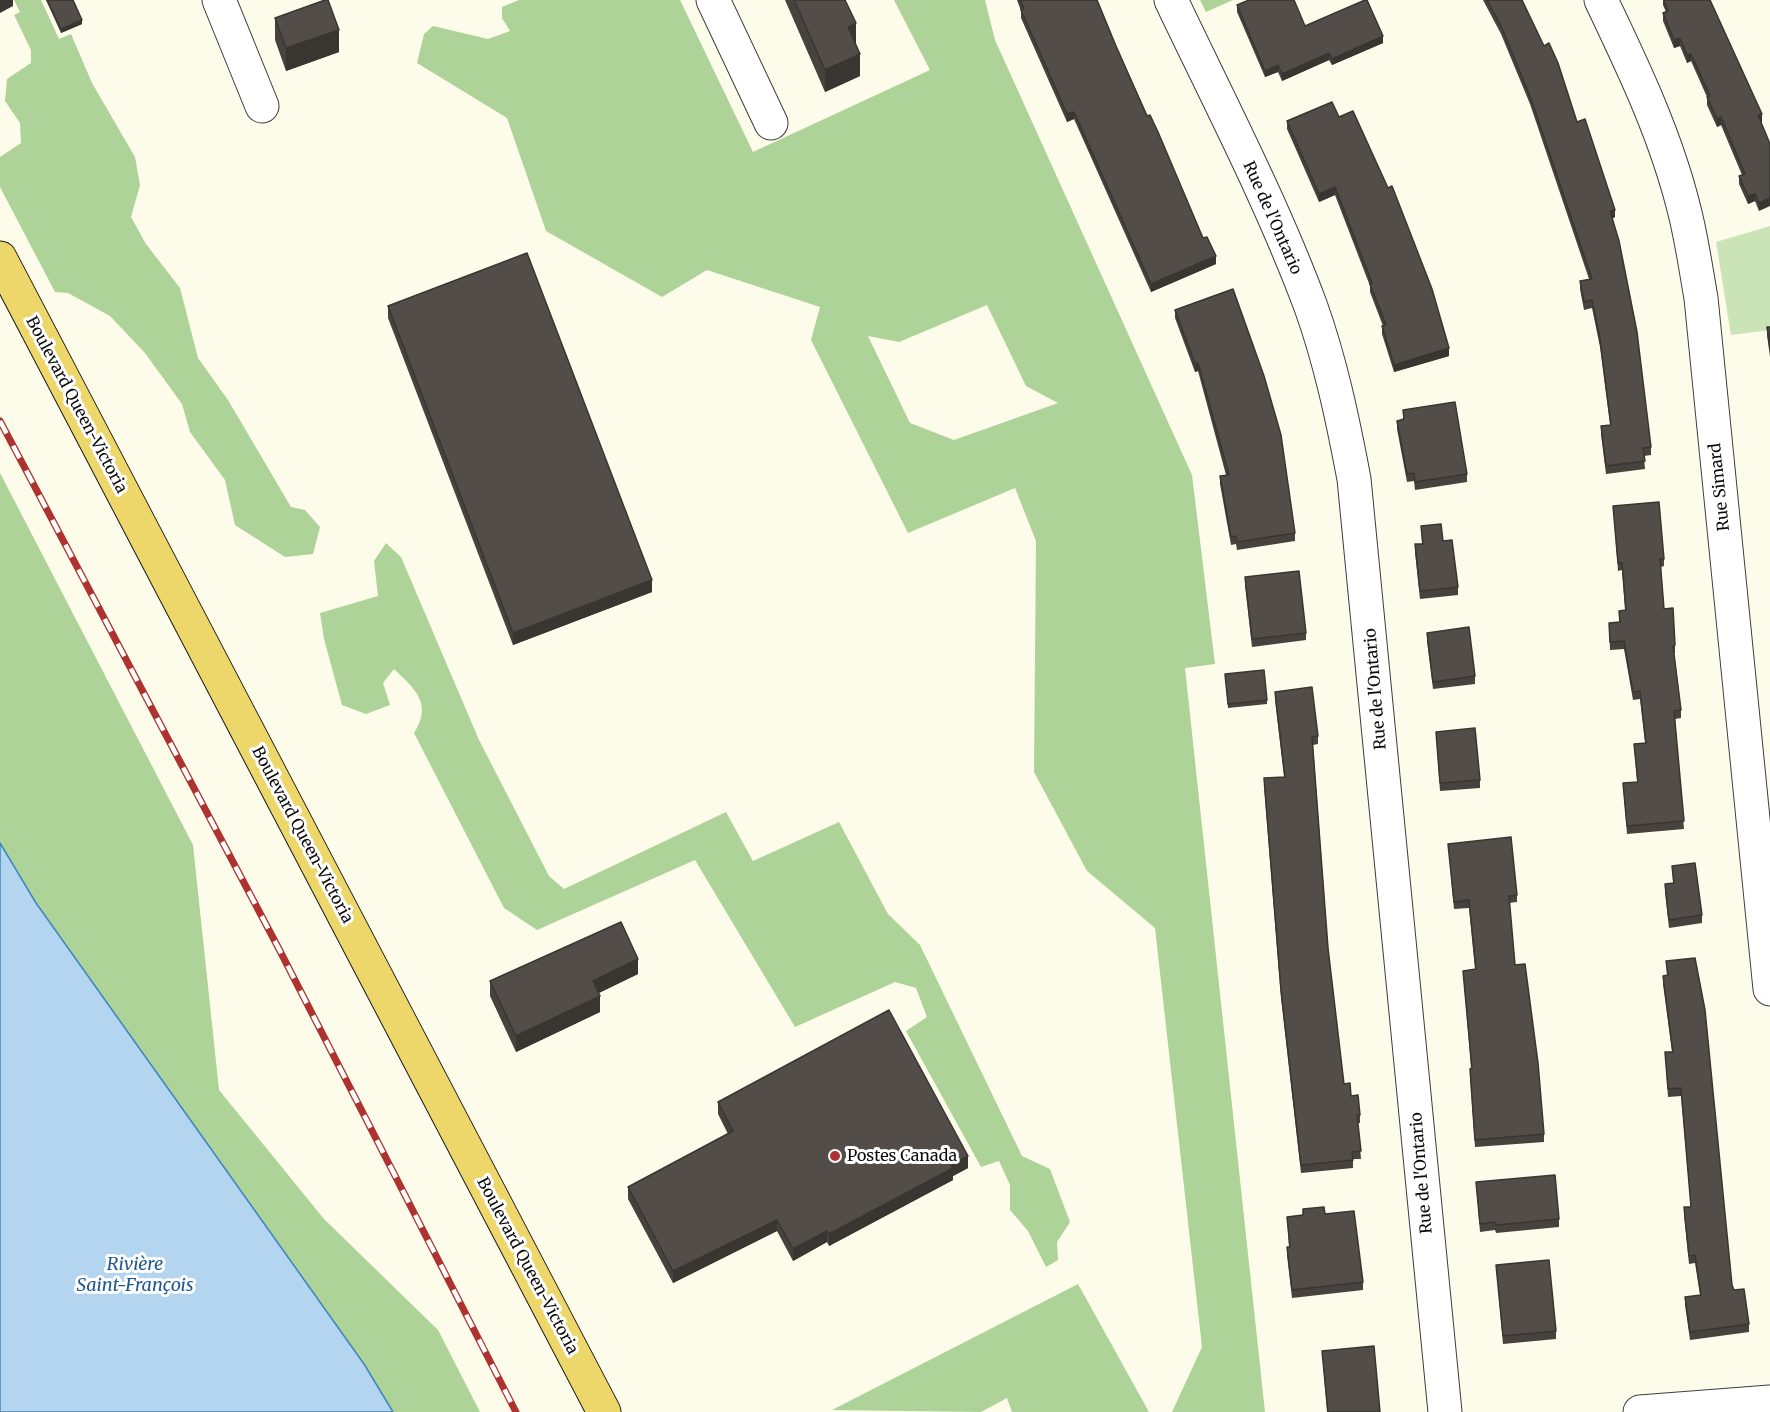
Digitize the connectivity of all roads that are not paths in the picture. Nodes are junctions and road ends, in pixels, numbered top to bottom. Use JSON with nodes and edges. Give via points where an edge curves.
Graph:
{"nodes":[{"id":1,"x":219,"y":0,"type":"edge"},
{"id":2,"x":713,"y":0,"type":"edge"},
{"id":3,"x":1171,"y":0,"type":"edge"},
{"id":4,"x":1601,"y":0,"type":"edge"},
{"id":5,"x":262,"y":106,"type":"dead end"},
{"id":6,"x":771,"y":123,"type":"dead end"},
{"id":7,"x":0,"y":258,"type":"edge"},
{"id":8,"x":1757,"y":729,"type":"edge"},
{"id":9,"x":1770,"y":990,"type":"edge"},
{"id":10,"x":1770,"y":1402,"type":"edge"},
{"id":11,"x":604,"y":1412,"type":"edge"},
{"id":12,"x":1445,"y":1412,"type":"edge"},
{"id":13,"x":1640,"y":1412,"type":"edge"}],
"edges":[{"from":1,"to":5,"type":"street"},
{"from":2,"to":6,"type":"street"},
{"from":3,"to":12,"type":"street","name":"Rue de l'Ontario","via":[[1311,306],[1342,415],[1354,479]]},
{"from":4,"to":8,"type":"street","name":"Rue Simard","via":[[1657,125],[1694,252]]},
{"from":7,"to":11,"type":"main road","name":"Boulevard Queen-Victoria"},
{"from":8,"to":9,"type":"street","name":"Rue Simard"},
{"from":10,"to":13,"type":"street"}]}
